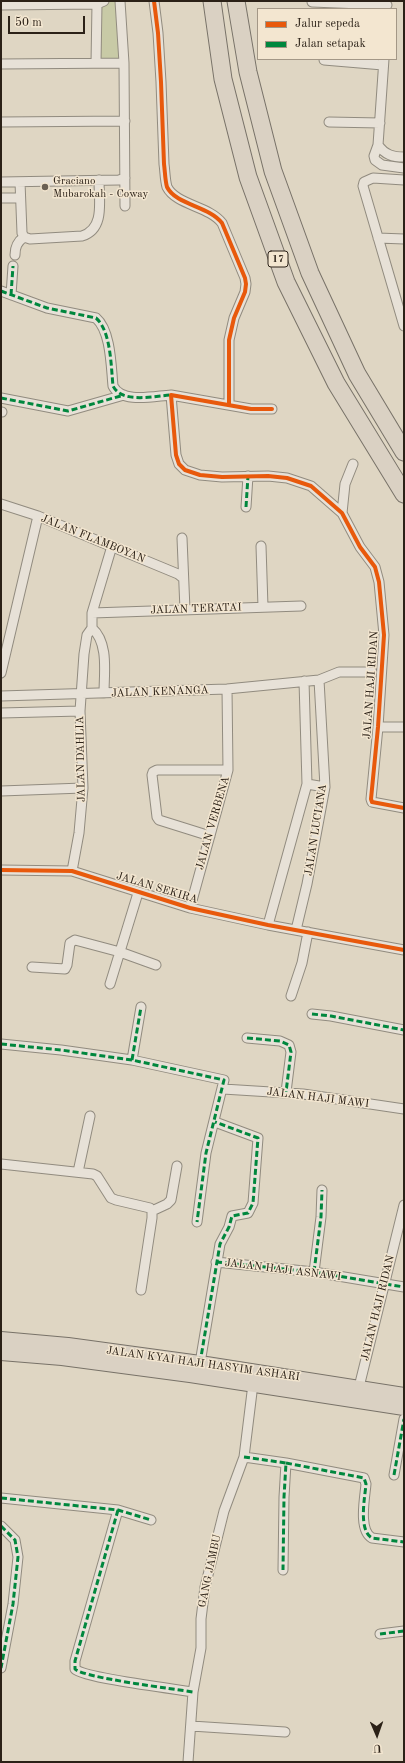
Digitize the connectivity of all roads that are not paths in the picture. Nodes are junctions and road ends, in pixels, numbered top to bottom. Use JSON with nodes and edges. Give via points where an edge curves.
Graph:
{"nodes":[{"id":1,"x":120,"y":1,"type":"edge"},
{"id":2,"x":154,"y":1,"type":"edge"},
{"id":3,"x":212,"y":1,"type":"edge"},
{"id":4,"x":236,"y":1,"type":"edge"},
{"id":5,"x":100,"y":2,"type":"edge"},
{"id":6,"x":312,"y":2,"type":"edge"},
{"id":7,"x":1,"y":5,"type":"edge"},
{"id":8,"x":387,"y":5,"type":"edge"},
{"id":9,"x":324,"y":60,"type":"edge"},
{"id":10,"x":124,"y":62,"type":"junction"},
{"id":11,"x":384,"y":62,"type":"edge"},
{"id":12,"x":96,"y":63,"type":"junction"},
{"id":13,"x":1,"y":64,"type":"edge"},
{"id":14,"x":125,"y":121,"type":"junction"},
{"id":15,"x":1,"y":122,"type":"edge"},
{"id":16,"x":329,"y":122,"type":"dead end"},
{"id":17,"x":380,"y":123,"type":"junction"},
{"id":18,"x":378,"y":145,"type":"junction"},
{"id":19,"x":404,"y":157,"type":"edge"},
{"id":20,"x":404,"y":168,"type":"edge"},
{"id":21,"x":125,"y":178,"type":"junction"},
{"id":22,"x":100,"y":180,"type":"junction"},
{"id":23,"x":404,"y":180,"type":"edge"},
{"id":24,"x":1,"y":182,"type":"edge"},
{"id":25,"x":20,"y":182,"type":"junction"},
{"id":26,"x":1,"y":198,"type":"edge"},
{"id":27,"x":20,"y":198,"type":"junction"},
{"id":28,"x":125,"y":206,"type":"dead end"},
{"id":29,"x":24,"y":237,"type":"junction"},
{"id":30,"x":378,"y":238,"type":"junction"},
{"id":31,"x":404,"y":239,"type":"edge"},
{"id":32,"x":15,"y":255,"type":"dead end"},
{"id":33,"x":13,"y":266,"type":"dead end"},
{"id":34,"x":1,"y":291,"type":"edge"},
{"id":35,"x":11,"y":295,"type":"junction"},
{"id":36,"x":400,"y":304,"type":"edge"},
{"id":37,"x":404,"y":326,"type":"edge"},
{"id":38,"x":124,"y":395,"type":"junction"},
{"id":39,"x":171,"y":395,"type":"junction"},
{"id":40,"x":1,"y":398,"type":"edge"},
{"id":41,"x":228,"y":405,"type":"junction"},
{"id":42,"x":272,"y":409,"type":"dead end"},
{"id":43,"x":404,"y":452,"type":"edge"},
{"id":44,"x":353,"y":464,"type":"dead end"},
{"id":45,"x":248,"y":476,"type":"junction"},
{"id":46,"x":404,"y":494,"type":"edge"},
{"id":47,"x":1,"y":504,"type":"edge"},
{"id":48,"x":246,"y":508,"type":"dead end"},
{"id":49,"x":342,"y":513,"type":"junction"},
{"id":50,"x":38,"y":516,"type":"junction"},
{"id":51,"x":182,"y":538,"type":"dead end"},
{"id":52,"x":112,"y":546,"type":"junction"},
{"id":53,"x":261,"y":546,"type":"dead end"},
{"id":54,"x":183,"y":578,"type":"junction"},
{"id":55,"x":301,"y":606,"type":"dead end"},
{"id":56,"x":263,"y":607,"type":"junction"},
{"id":57,"x":185,"y":610,"type":"junction"},
{"id":58,"x":92,"y":613,"type":"junction"},
{"id":59,"x":92,"y":628,"type":"junction"},
{"id":60,"x":372,"y":672,"type":"dead end"},
{"id":61,"x":1,"y":673,"type":"edge"},
{"id":62,"x":319,"y":680,"type":"junction"},
{"id":63,"x":304,"y":681,"type":"junction"},
{"id":64,"x":227,"y":690,"type":"junction"},
{"id":65,"x":104,"y":693,"type":"junction"},
{"id":66,"x":81,"y":694,"type":"junction"},
{"id":67,"x":1,"y":696,"type":"edge"},
{"id":68,"x":80,"y":711,"type":"junction"},
{"id":69,"x":1,"y":714,"type":"edge"},
{"id":70,"x":404,"y":726,"type":"edge"},
{"id":71,"x":378,"y":727,"type":"junction"},
{"id":72,"x":228,"y":770,"type":"junction"},
{"id":73,"x":307,"y":784,"type":"junction"},
{"id":74,"x":325,"y":787,"type":"junction"},
{"id":75,"x":83,"y":788,"type":"junction"},
{"id":76,"x":1,"y":791,"type":"edge"},
{"id":77,"x":404,"y":808,"type":"edge"},
{"id":78,"x":210,"y":836,"type":"junction"},
{"id":79,"x":1,"y":870,"type":"edge"},
{"id":80,"x":72,"y":871,"type":"junction"},
{"id":81,"x":138,"y":893,"type":"junction"},
{"id":82,"x":190,"y":908,"type":"junction"},
{"id":83,"x":268,"y":925,"type":"junction"},
{"id":84,"x":296,"y":930,"type":"junction"},
{"id":85,"x":308,"y":932,"type":"junction"},
{"id":86,"x":404,"y":950,"type":"edge"},
{"id":87,"x":120,"y":952,"type":"junction"},
{"id":88,"x":156,"y":965,"type":"dead end"},
{"id":89,"x":32,"y":967,"type":"dead end"},
{"id":90,"x":110,"y":984,"type":"dead end"},
{"id":91,"x":291,"y":996,"type":"dead end"},
{"id":92,"x":141,"y":1007,"type":"dead end"},
{"id":93,"x":312,"y":1014,"type":"dead end"},
{"id":94,"x":404,"y":1030,"type":"edge"},
{"id":95,"x":247,"y":1038,"type":"dead end"},
{"id":96,"x":1,"y":1044,"type":"edge"},
{"id":97,"x":132,"y":1060,"type":"junction"},
{"id":98,"x":223,"y":1089,"type":"junction"},
{"id":99,"x":286,"y":1092,"type":"junction"},
{"id":100,"x":404,"y":1109,"type":"edge"},
{"id":101,"x":90,"y":1116,"type":"dead end"},
{"id":102,"x":214,"y":1122,"type":"junction"},
{"id":103,"x":1,"y":1164,"type":"edge"},
{"id":104,"x":177,"y":1166,"type":"dead end"},
{"id":105,"x":78,"y":1172,"type":"junction"},
{"id":106,"x":322,"y":1190,"type":"dead end"},
{"id":107,"x":404,"y":1207,"type":"edge"},
{"id":108,"x":152,"y":1211,"type":"junction"},
{"id":109,"x":197,"y":1222,"type":"dead end"},
{"id":110,"x":216,"y":1262,"type":"junction"},
{"id":111,"x":314,"y":1272,"type":"junction"},
{"id":112,"x":384,"y":1283,"type":"junction"},
{"id":113,"x":404,"y":1288,"type":"edge"},
{"id":114,"x":141,"y":1290,"type":"dead end"},
{"id":115,"x":1,"y":1339,"type":"edge"},
{"id":116,"x":1,"y":1353,"type":"edge"},
{"id":117,"x":200,"y":1363,"type":"junction"},
{"id":118,"x":253,"y":1384,"type":"junction"},
{"id":119,"x":359,"y":1387,"type":"junction"},
{"id":120,"x":404,"y":1395,"type":"edge"},
{"id":121,"x":404,"y":1408,"type":"edge"},
{"id":122,"x":404,"y":1419,"type":"edge"},
{"id":123,"x":244,"y":1457,"type":"junction"},
{"id":124,"x":286,"y":1462,"type":"junction"},
{"id":125,"x":394,"y":1475,"type":"dead end"},
{"id":126,"x":1,"y":1498,"type":"edge"},
{"id":127,"x":118,"y":1510,"type":"junction"},
{"id":128,"x":151,"y":1520,"type":"dead end"},
{"id":129,"x":1,"y":1526,"type":"edge"},
{"id":130,"x":404,"y":1542,"type":"edge"},
{"id":131,"x":283,"y":1570,"type":"dead end"},
{"id":132,"x":404,"y":1631,"type":"edge"},
{"id":133,"x":380,"y":1634,"type":"dead end"},
{"id":134,"x":1,"y":1668,"type":"edge"},
{"id":135,"x":193,"y":1692,"type":"junction"},
{"id":136,"x":191,"y":1726,"type":"junction"},
{"id":137,"x":285,"y":1732,"type":"dead end"},
{"id":138,"x":188,"y":1762,"type":"edge"}],
"edges":[{"from":1,"to":10,"type":"street"},
{"from":2,"to":41,"type":"street","via":[[159,40],[166,185],[171,193],[217,216],[245,278],[245,292],[234,318],[230,340]]},
{"from":3,"to":46,"type":"highway","number":"17","via":[[224,79],[248,177],[286,282],[336,383]]},
{"from":4,"to":43,"type":"highway","number":"17","via":[[248,72],[273,171],[310,273],[357,374]]},
{"from":5,"to":7,"type":"street"},
{"from":5,"to":12,"type":"street"},
{"from":6,"to":8,"type":"street"},
{"from":9,"to":11,"type":"street"},
{"from":10,"to":12,"type":"street"},
{"from":10,"to":14,"type":"street"},
{"from":11,"to":17,"type":"street"},
{"from":12,"to":13,"type":"street"},
{"from":14,"to":15,"type":"street"},
{"from":14,"to":21,"type":"street"},
{"from":16,"to":17,"type":"street"},
{"from":17,"to":18,"type":"street"},
{"from":18,"to":19,"type":"street","via":[[390,156]]},
{"from":18,"to":20,"type":"street","via":[[374,156],[377,163]]},
{"from":21,"to":22,"type":"street"},
{"from":21,"to":28,"type":"street"},
{"from":22,"to":25,"type":"street"},
{"from":22,"to":29,"type":"street","via":[[98,223],[94,230],[82,236],[30,239]]},
{"from":23,"to":30,"type":"street","via":[[374,178],[364,182],[364,191]]},
{"from":24,"to":25,"type":"street"},
{"from":25,"to":27,"type":"street"},
{"from":26,"to":27,"type":"street"},
{"from":27,"to":29,"type":"street"},
{"from":29,"to":32,"type":"street","via":[[18,241]]},
{"from":30,"to":31,"type":"street"},
{"from":30,"to":36,"type":"street"},
{"from":33,"to":35,"type":"street"},
{"from":34,"to":35,"type":"street"},
{"from":35,"to":38,"type":"street","via":[[47,308],[96,318],[102,323],[111,361],[113,386]]},
{"from":36,"to":37,"type":"street"},
{"from":38,"to":39,"type":"street"},
{"from":38,"to":40,"type":"street","via":[[68,410]]},
{"from":39,"to":41,"type":"street"},
{"from":39,"to":45,"type":"street","name":"JALAN HAJI RIDAN","via":[[174,442],[179,464],[185,470],[200,475]]},
{"from":41,"to":42,"type":"street"},
{"from":44,"to":49,"type":"street","via":[[345,484]]},
{"from":45,"to":48,"type":"street"},
{"from":45,"to":49,"type":"street","name":"JALAN HAJI RIDAN","via":[[287,478],[312,486]]},
{"from":47,"to":50,"type":"street","name":"JALAN FLAMBOYAN"},
{"from":49,"to":71,"type":"street","name":"JALAN HAJI RIDAN","via":[[360,547],[375,567],[379,582],[384,635]]},
{"from":50,"to":52,"type":"street","name":"JALAN FLAMBOYAN"},
{"from":50,"to":61,"type":"street"},
{"from":51,"to":54,"type":"street"},
{"from":52,"to":54,"type":"street","name":"JALAN FLAMBOYAN"},
{"from":52,"to":58,"type":"street"},
{"from":53,"to":56,"type":"street"},
{"from":54,"to":57,"type":"street"},
{"from":55,"to":56,"type":"street","name":"JALAN TERATAI"},
{"from":56,"to":57,"type":"street","name":"JALAN TERATAI"},
{"from":57,"to":58,"type":"street","name":"JALAN TERATAI"},
{"from":58,"to":59,"type":"street"},
{"from":59,"to":65,"type":"street","via":[[102,644]]},
{"from":59,"to":66,"type":"street","name":"JALAN DAHLIA","via":[[87,635]]},
{"from":60,"to":62,"type":"street","name":"JALAN KENANGA","via":[[339,672]]},
{"from":62,"to":63,"type":"street","name":"JALAN KENANGA"},
{"from":62,"to":74,"type":"street","name":"JALAN LUCIANA"},
{"from":63,"to":64,"type":"street","name":"JALAN KENANGA"},
{"from":63,"to":73,"type":"street","name":"JALAN LUCIANA"},
{"from":64,"to":65,"type":"street","name":"JALAN KENANGA"},
{"from":64,"to":72,"type":"street","name":"JALAN VERBENA"},
{"from":65,"to":66,"type":"street","name":"JALAN KENANGA"},
{"from":66,"to":67,"type":"street","name":"JALAN KENANGA"},
{"from":66,"to":68,"type":"street","name":"JALAN DAHLIA"},
{"from":68,"to":69,"type":"street"},
{"from":68,"to":75,"type":"street","name":"JALAN DAHLIA"},
{"from":70,"to":71,"type":"street"},
{"from":71,"to":77,"type":"street","name":"JALAN HAJI RIDAN","via":[[371,799],[378,804]]},
{"from":72,"to":78,"type":"street","name":"JALAN VERBENA"},
{"from":72,"to":78,"type":"street","via":[[157,770],[152,775],[159,820]]},
{"from":73,"to":74,"type":"street"},
{"from":73,"to":83,"type":"street","name":"JALAN LUCIANA"},
{"from":74,"to":84,"type":"street","name":"JALAN LUCIANA"},
{"from":75,"to":76,"type":"street"},
{"from":75,"to":80,"type":"street","name":"JALAN DAHLIA"},
{"from":78,"to":82,"type":"street","name":"JALAN VERBENA"},
{"from":79,"to":80,"type":"street","name":"JALAN SEKIRA"},
{"from":80,"to":81,"type":"street","name":"JALAN SEKIRA"},
{"from":81,"to":82,"type":"street","name":"JALAN SEKIRA"},
{"from":81,"to":87,"type":"street"},
{"from":82,"to":83,"type":"street","name":"JALAN SEKIRA"},
{"from":83,"to":84,"type":"street","name":"JALAN SEKIRA"},
{"from":84,"to":85,"type":"street","name":"JALAN SEKIRA"},
{"from":85,"to":86,"type":"street","name":"JALAN SEKIRA"},
{"from":85,"to":91,"type":"street","via":[[302,963]]},
{"from":87,"to":88,"type":"street"},
{"from":87,"to":89,"type":"street","via":[[73,940],[70,943],[65,969]]},
{"from":87,"to":90,"type":"street"},
{"from":92,"to":97,"type":"street"},
{"from":93,"to":94,"type":"street"},
{"from":95,"to":99,"type":"street","via":[[280,1041],[289,1045],[291,1052]]},
{"from":96,"to":97,"type":"street"},
{"from":97,"to":98,"type":"street","via":[[223,1080]]},
{"from":98,"to":99,"type":"street","name":"JALAN HAJI MAWI"},
{"from":98,"to":102,"type":"street"},
{"from":99,"to":100,"type":"street","name":"JALAN HAJI MAWI"},
{"from":101,"to":105,"type":"street"},
{"from":102,"to":109,"type":"street","via":[[206,1153]]},
{"from":102,"to":110,"type":"street","via":[[258,1138],[251,1208],[248,1213],[234,1215],[231,1218],[220,1244]]},
{"from":103,"to":105,"type":"street"},
{"from":104,"to":108,"type":"street","via":[[171,1200]]},
{"from":105,"to":108,"type":"street","via":[[97,1176],[111,1198],[147,1207]]},
{"from":106,"to":111,"type":"street"},
{"from":107,"to":112,"type":"street","name":"JALAN HAJI RIDAN"},
{"from":108,"to":114,"type":"street"},
{"from":110,"to":111,"type":"street","name":"JALAN HAJI ASNAWI"},
{"from":110,"to":117,"type":"street","name":"JALAN HAJI ASNAWI"},
{"from":111,"to":112,"type":"street","name":"JALAN HAJI ASNAWI"},
{"from":112,"to":113,"type":"street","name":"JALAN HAJI ASNAWI"},
{"from":112,"to":119,"type":"street","name":"JALAN HAJI RIDAN"},
{"from":115,"to":117,"type":"main road","name":"JALAN KYAI HAJI HASYIM ASHARI","via":[[68,1345]]},
{"from":116,"to":118,"type":"main road","name":"JALAN KYAI HAJI HASYIM ASHARI","via":[[69,1359]]},
{"from":117,"to":119,"type":"main road","name":"JALAN KYAI HAJI HASYIM ASHARI"},
{"from":118,"to":121,"type":"main road","name":"JALAN KYAI HAJI HASYIM ASHARI"},
{"from":118,"to":123,"type":"street","name":"GANG JAMBU"},
{"from":119,"to":120,"type":"main road","name":"JALAN KYAI HAJI HASYIM ASHARI"},
{"from":122,"to":125,"type":"street"},
{"from":123,"to":124,"type":"street"},
{"from":123,"to":135,"type":"street","name":"GANG JAMBU","via":[[224,1511],[205,1587],[201,1648]]},
{"from":124,"to":130,"type":"street","via":[[364,1478],[366,1484],[363,1525],[366,1532],[372,1538]]},
{"from":124,"to":131,"type":"street"},
{"from":126,"to":127,"type":"street"},
{"from":127,"to":128,"type":"street"},
{"from":127,"to":135,"type":"street","via":[[75,1661],[75,1669],[100,1677]]},
{"from":129,"to":134,"type":"street","via":[[15,1540],[18,1557]]},
{"from":132,"to":133,"type":"street"},
{"from":135,"to":136,"type":"street","name":"GANG JAMBU"},
{"from":136,"to":137,"type":"street"},
{"from":136,"to":138,"type":"street","name":"GANG JAMBU"}]}
